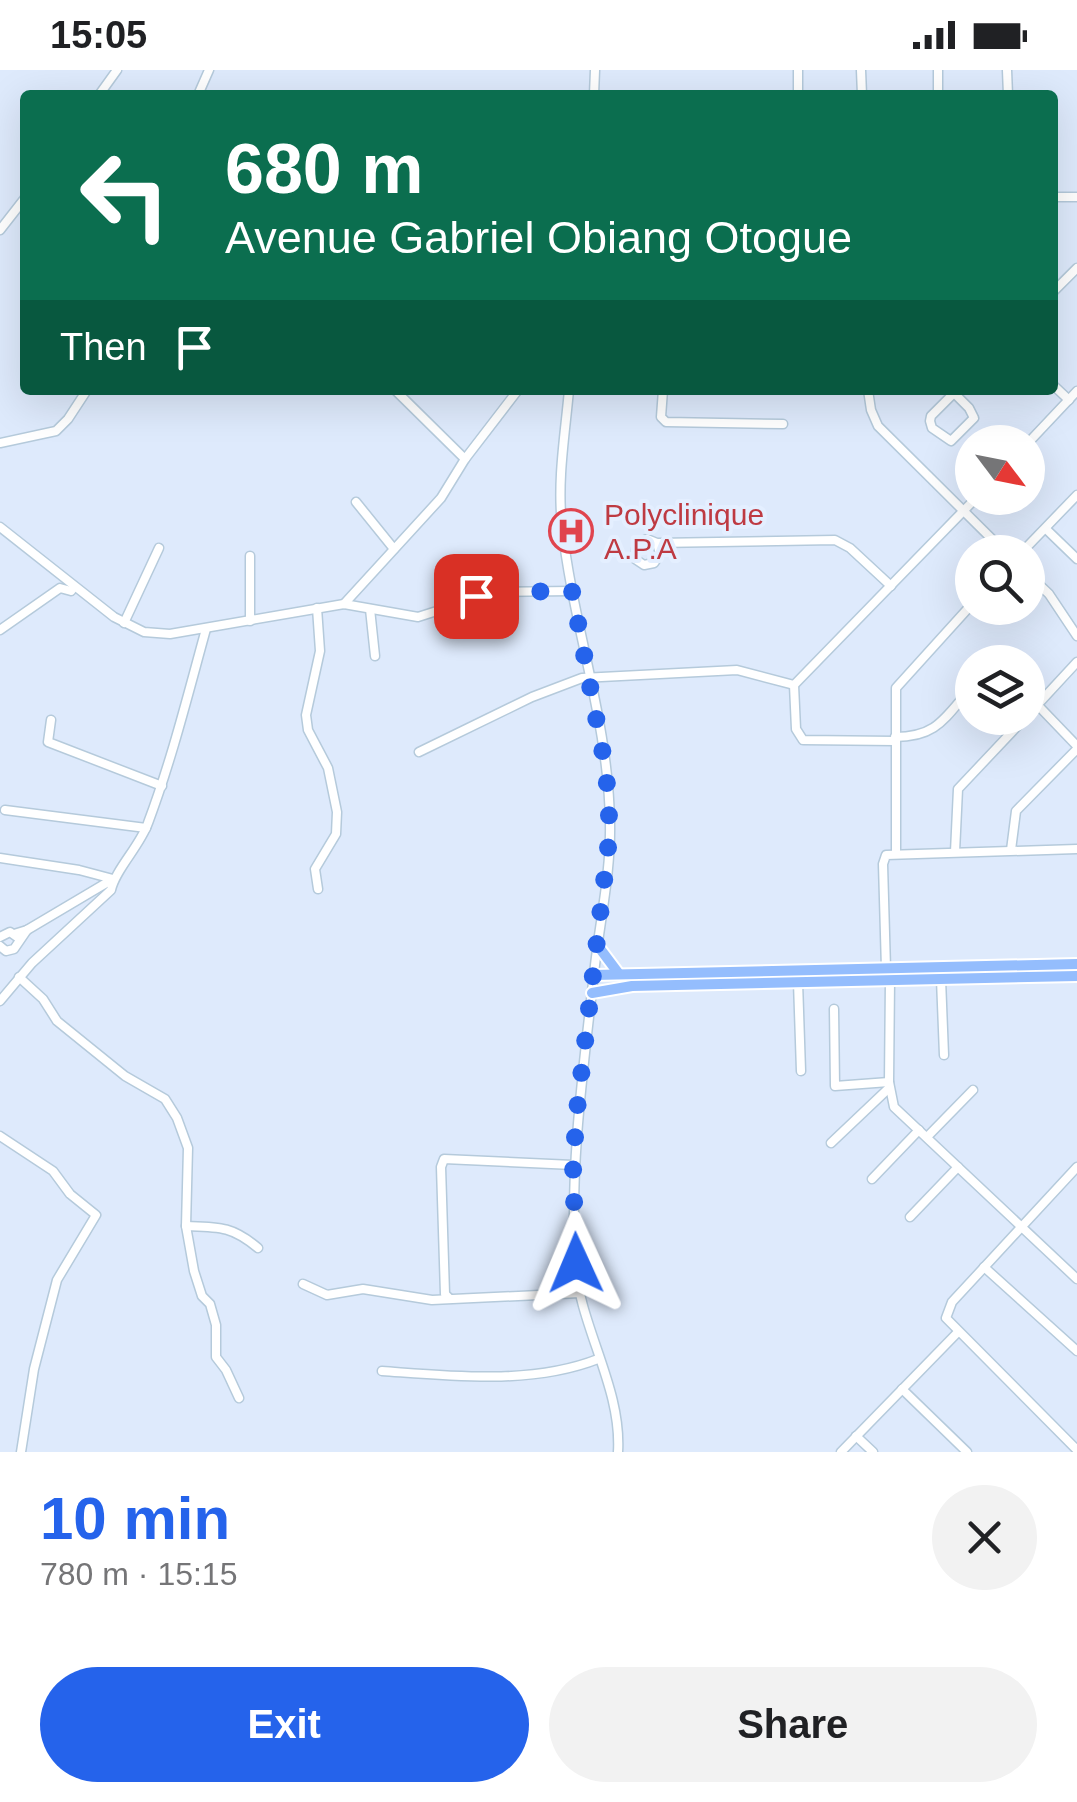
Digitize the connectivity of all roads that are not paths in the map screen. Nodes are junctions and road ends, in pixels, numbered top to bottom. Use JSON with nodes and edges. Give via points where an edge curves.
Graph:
{"nodes":[{"id":1,"x":20,"y":204,"type":"edge"},
{"id":2,"x":0,"y":230,"type":"edge"},
{"id":3,"x":1077,"y":268,"type":"edge"},
{"id":4,"x":1058,"y":287,"type":"edge"},
{"id":5,"x":1058,"y":390,"type":"edge"},
{"id":6,"x":1077,"y":392,"type":"edge"},
{"id":7,"x":83,"y":395,"type":"edge"},
{"id":8,"x":400,"y":395,"type":"edge"},
{"id":9,"x":514,"y":395,"type":"edge"},
{"id":10,"x":569,"y":395,"type":"edge"},
{"id":11,"x":663,"y":395,"type":"edge"},
{"id":12,"x":868,"y":395,"type":"edge"},
{"id":13,"x":953,"y":395,"type":"edge"},
{"id":14,"x":958,"y":395,"type":"edge"},
{"id":15,"x":1069,"y":400,"type":"junction"},
{"id":16,"x":783,"y":424,"type":"dead end"},
{"id":17,"x":1045,"y":425,"type":"edge"},
{"id":18,"x":0,"y":443,"type":"edge"},
{"id":19,"x":465,"y":460,"type":"junction"},
{"id":20,"x":1077,"y":495,"type":"edge"},
{"id":21,"x":955,"y":501,"type":"edge"},
{"id":22,"x":356,"y":502,"type":"dead end"},
{"id":23,"x":959,"y":515,"type":"edge"},
{"id":24,"x":969,"y":515,"type":"edge"},
{"id":25,"x":0,"y":527,"type":"edge"},
{"id":26,"x":1046,"y":529,"type":"junction"},
{"id":27,"x":988,"y":535,"type":"edge"},
{"id":28,"x":1040,"y":535,"type":"edge"},
{"id":29,"x":657,"y":543,"type":"dead end"},
{"id":30,"x":159,"y":548,"type":"dead end"},
{"id":31,"x":394,"y":548,"type":"junction"},
{"id":32,"x":250,"y":556,"type":"dead end"},
{"id":33,"x":1077,"y":559,"type":"edge"},
{"id":34,"x":891,"y":586,"type":"junction"},
{"id":35,"x":74,"y":587,"type":"junction"},
{"id":36,"x":1045,"y":590,"type":"edge"},
{"id":37,"x":572,"y":591,"type":"junction"},
{"id":38,"x":344,"y":604,"type":"junction"},
{"id":39,"x":317,"y":608,"type":"junction"},
{"id":40,"x":370,"y":609,"type":"junction"},
{"id":41,"x":250,"y":621,"type":"junction"},
{"id":42,"x":955,"y":622,"type":"edge"},
{"id":43,"x":124,"y":624,"type":"junction"},
{"id":44,"x":206,"y":628,"type":"junction"},
{"id":45,"x":0,"y":630,"type":"edge"},
{"id":46,"x":1077,"y":636,"type":"edge"},
{"id":47,"x":374,"y":656,"type":"dead end"},
{"id":48,"x":1077,"y":662,"type":"edge"},
{"id":49,"x":590,"y":676,"type":"junction"},
{"id":50,"x":794,"y":685,"type":"junction"},
{"id":51,"x":1045,"y":696,"type":"edge"},
{"id":52,"x":955,"y":706,"type":"edge"},
{"id":53,"x":1045,"y":713,"type":"edge"},
{"id":54,"x":50,"y":720,"type":"dead end"},
{"id":55,"x":1009,"y":735,"type":"edge"},
{"id":56,"x":895,"y":739,"type":"junction"},
{"id":57,"x":1077,"y":747,"type":"edge"},
{"id":58,"x":419,"y":752,"type":"dead end"},
{"id":59,"x":162,"y":786,"type":"junction"},
{"id":60,"x":5,"y":810,"type":"dead end"},
{"id":61,"x":146,"y":828,"type":"junction"},
{"id":62,"x":1077,"y":849,"type":"edge"},
{"id":63,"x":1012,"y":850,"type":"junction"},
{"id":64,"x":896,"y":852,"type":"junction"},
{"id":65,"x":956,"y":852,"type":"junction"},
{"id":66,"x":0,"y":858,"type":"edge"},
{"id":67,"x":113,"y":879,"type":"junction"},
{"id":68,"x":318,"y":889,"type":"dead end"},
{"id":69,"x":0,"y":937,"type":"edge"},
{"id":70,"x":16,"y":938,"type":"junction"},
{"id":71,"x":598,"y":946,"type":"junction"},
{"id":72,"x":1,"y":949,"type":"edge"},
{"id":73,"x":1077,"y":964,"type":"edge"},
{"id":74,"x":619,"y":974,"type":"junction"},
{"id":75,"x":888,"y":974,"type":"junction"},
{"id":76,"x":594,"y":975,"type":"junction"},
{"id":77,"x":1077,"y":976,"type":"edge"},
{"id":78,"x":19,"y":977,"type":"junction"},
{"id":79,"x":941,"y":979,"type":"junction"},
{"id":80,"x":798,"y":982,"type":"junction"},
{"id":81,"x":592,"y":993,"type":"junction"},
{"id":82,"x":0,"y":1000,"type":"edge"},
{"id":83,"x":834,"y":1010,"type":"dead end"},
{"id":84,"x":944,"y":1055,"type":"dead end"},
{"id":85,"x":801,"y":1071,"type":"dead end"},
{"id":86,"x":889,"y":1085,"type":"junction"},
{"id":87,"x":973,"y":1090,"type":"dead end"},
{"id":88,"x":918,"y":1130,"type":"junction"},
{"id":89,"x":0,"y":1136,"type":"edge"},
{"id":90,"x":927,"y":1136,"type":"junction"},
{"id":91,"x":831,"y":1143,"type":"dead end"},
{"id":92,"x":573,"y":1165,"type":"junction"},
{"id":93,"x":958,"y":1167,"type":"junction"},
{"id":94,"x":1077,"y":1167,"type":"edge"},
{"id":95,"x":872,"y":1179,"type":"dead end"},
{"id":96,"x":910,"y":1216,"type":"dead end"},
{"id":97,"x":186,"y":1226,"type":"junction"},
{"id":98,"x":1022,"y":1228,"type":"junction"},
{"id":99,"x":258,"y":1248,"type":"dead end"},
{"id":100,"x":984,"y":1267,"type":"junction"},
{"id":101,"x":1077,"y":1279,"type":"edge"},
{"id":102,"x":303,"y":1284,"type":"dead end"},
{"id":103,"x":580,"y":1293,"type":"junction"},
{"id":104,"x":449,"y":1298,"type":"junction"},
{"id":105,"x":958,"y":1332,"type":"junction"},
{"id":106,"x":1077,"y":1351,"type":"edge"},
{"id":107,"x":598,"y":1360,"type":"junction"},
{"id":108,"x":382,"y":1370,"type":"dead end"},
{"id":109,"x":902,"y":1389,"type":"junction"},
{"id":110,"x":239,"y":1398,"type":"dead end"},
{"id":111,"x":856,"y":1436,"type":"junction"},
{"id":112,"x":1077,"y":1450,"type":"edge"},
{"id":113,"x":22,"y":1452,"type":"edge"},
{"id":114,"x":618,"y":1452,"type":"edge"},
{"id":115,"x":841,"y":1452,"type":"edge"},
{"id":116,"x":874,"y":1452,"type":"edge"},
{"id":117,"x":968,"y":1452,"type":"edge"}],
"edges":[{"from":1,"to":2,"type":"street"},
{"from":3,"to":4,"type":"street"},
{"from":5,"to":15,"type":"street"},
{"from":6,"to":15,"type":"street"},
{"from":7,"to":18,"type":"street","via":[[56,431]]},
{"from":8,"to":19,"type":"street"},
{"from":9,"to":19,"type":"street"},
{"from":10,"to":37,"type":"street","via":[[560,506]]},
{"from":11,"to":16,"type":"street","via":[[666,422]]},
{"from":12,"to":21,"type":"street","via":[[878,426]]},
{"from":13,"to":14,"type":"street","via":[[930,420],[951,441],[974,418]]},
{"from":15,"to":17,"type":"street"},
{"from":19,"to":31,"type":"street","via":[[441,498]]},
{"from":20,"to":26,"type":"street"},
{"from":22,"to":31,"type":"street"},
{"from":23,"to":34,"type":"street"},
{"from":24,"to":27,"type":"street"},
{"from":25,"to":35,"type":"street"},
{"from":26,"to":28,"type":"street"},
{"from":26,"to":33,"type":"street"},
{"from":29,"to":34,"type":"street","via":[[840,541]]},
{"from":30,"to":43,"type":"street"},
{"from":31,"to":38,"type":"street"},
{"from":32,"to":41,"type":"street"},
{"from":34,"to":50,"type":"street"},
{"from":35,"to":43,"type":"street"},
{"from":35,"to":45,"type":"street","via":[[60,588]]},
{"from":36,"to":46,"type":"street"},
{"from":37,"to":40,"type":"street","via":[[496,592],[418,617]]},
{"from":37,"to":49,"type":"street"},
{"from":38,"to":39,"type":"street"},
{"from":38,"to":40,"type":"street"},
{"from":39,"to":41,"type":"street"},
{"from":39,"to":68,"type":"street","via":[[320,651],[306,715],[338,812],[336,834],[315,870]]},
{"from":40,"to":47,"type":"street"},
{"from":41,"to":44,"type":"street"},
{"from":42,"to":56,"type":"street","via":[[899,682]]},
{"from":43,"to":44,"type":"street","via":[[170,634]]},
{"from":44,"to":59,"type":"street"},
{"from":48,"to":51,"type":"street"},
{"from":49,"to":50,"type":"street","via":[[736,670]]},
{"from":49,"to":58,"type":"street"},
{"from":49,"to":71,"type":"street","via":[[610,815]]},
{"from":50,"to":56,"type":"street","via":[[802,740]]},
{"from":52,"to":56,"type":"street","via":[[931,732]]},
{"from":53,"to":57,"type":"street"},
{"from":54,"to":59,"type":"street","via":[[48,742]]},
{"from":55,"to":65,"type":"street","via":[[958,790]]},
{"from":56,"to":64,"type":"street"},
{"from":57,"to":63,"type":"street","via":[[1016,811]]},
{"from":59,"to":61,"type":"street"},
{"from":60,"to":61,"type":"street"},
{"from":61,"to":67,"type":"street"},
{"from":62,"to":63,"type":"street"},
{"from":63,"to":65,"type":"street"},
{"from":64,"to":65,"type":"street"},
{"from":64,"to":75,"type":"street","via":[[883,864]]},
{"from":66,"to":67,"type":"street"},
{"from":67,"to":70,"type":"street"},
{"from":67,"to":78,"type":"street","via":[[98,904]]},
{"from":69,"to":70,"type":"street","via":[[6,932]]},
{"from":70,"to":72,"type":"street","via":[[14,949]]},
{"from":71,"to":74,"type":"main road"},
{"from":71,"to":76,"type":"street"},
{"from":73,"to":75,"type":"main road"},
{"from":74,"to":75,"type":"main road"},
{"from":74,"to":76,"type":"main road"},
{"from":75,"to":79,"type":"main road"},
{"from":75,"to":80,"type":"main road"},
{"from":75,"to":86,"type":"street"},
{"from":76,"to":81,"type":"street"},
{"from":77,"to":79,"type":"main road"},
{"from":78,"to":82,"type":"street"},
{"from":78,"to":97,"type":"street","via":[[57,1020],[170,1105],[188,1148]]},
{"from":79,"to":84,"type":"street"},
{"from":80,"to":81,"type":"main road"},
{"from":80,"to":85,"type":"street"},
{"from":81,"to":92,"type":"street"},
{"from":83,"to":86,"type":"street","via":[[834,1086]]},
{"from":86,"to":88,"type":"street","via":[[894,1106]]},
{"from":86,"to":91,"type":"street"},
{"from":87,"to":90,"type":"street"},
{"from":88,"to":90,"type":"street"},
{"from":88,"to":95,"type":"street"},
{"from":89,"to":113,"type":"street","via":[[53,1171],[96,1216],[57,1280]]},
{"from":90,"to":93,"type":"street"},
{"from":92,"to":103,"type":"street"},
{"from":92,"to":104,"type":"street","via":[[444,1159]]},
{"from":93,"to":96,"type":"street"},
{"from":93,"to":98,"type":"street"},
{"from":94,"to":98,"type":"street"},
{"from":97,"to":99,"type":"street","via":[[239,1232]]},
{"from":97,"to":110,"type":"street","via":[[194,1272],[216,1326],[216,1357]]},
{"from":98,"to":100,"type":"street"},
{"from":98,"to":101,"type":"street"},
{"from":100,"to":105,"type":"street","via":[[952,1302],[946,1318]]},
{"from":100,"to":106,"type":"street"},
{"from":102,"to":104,"type":"street","via":[[326,1295],[363,1289]]},
{"from":103,"to":104,"type":"street"},
{"from":103,"to":107,"type":"street"},
{"from":105,"to":109,"type":"street"},
{"from":105,"to":112,"type":"street"},
{"from":107,"to":108,"type":"street","via":[[566,1371],[502,1375]]},
{"from":107,"to":114,"type":"street"},
{"from":109,"to":111,"type":"street"},
{"from":109,"to":117,"type":"street"},
{"from":111,"to":115,"type":"street"},
{"from":111,"to":116,"type":"street"}]}
